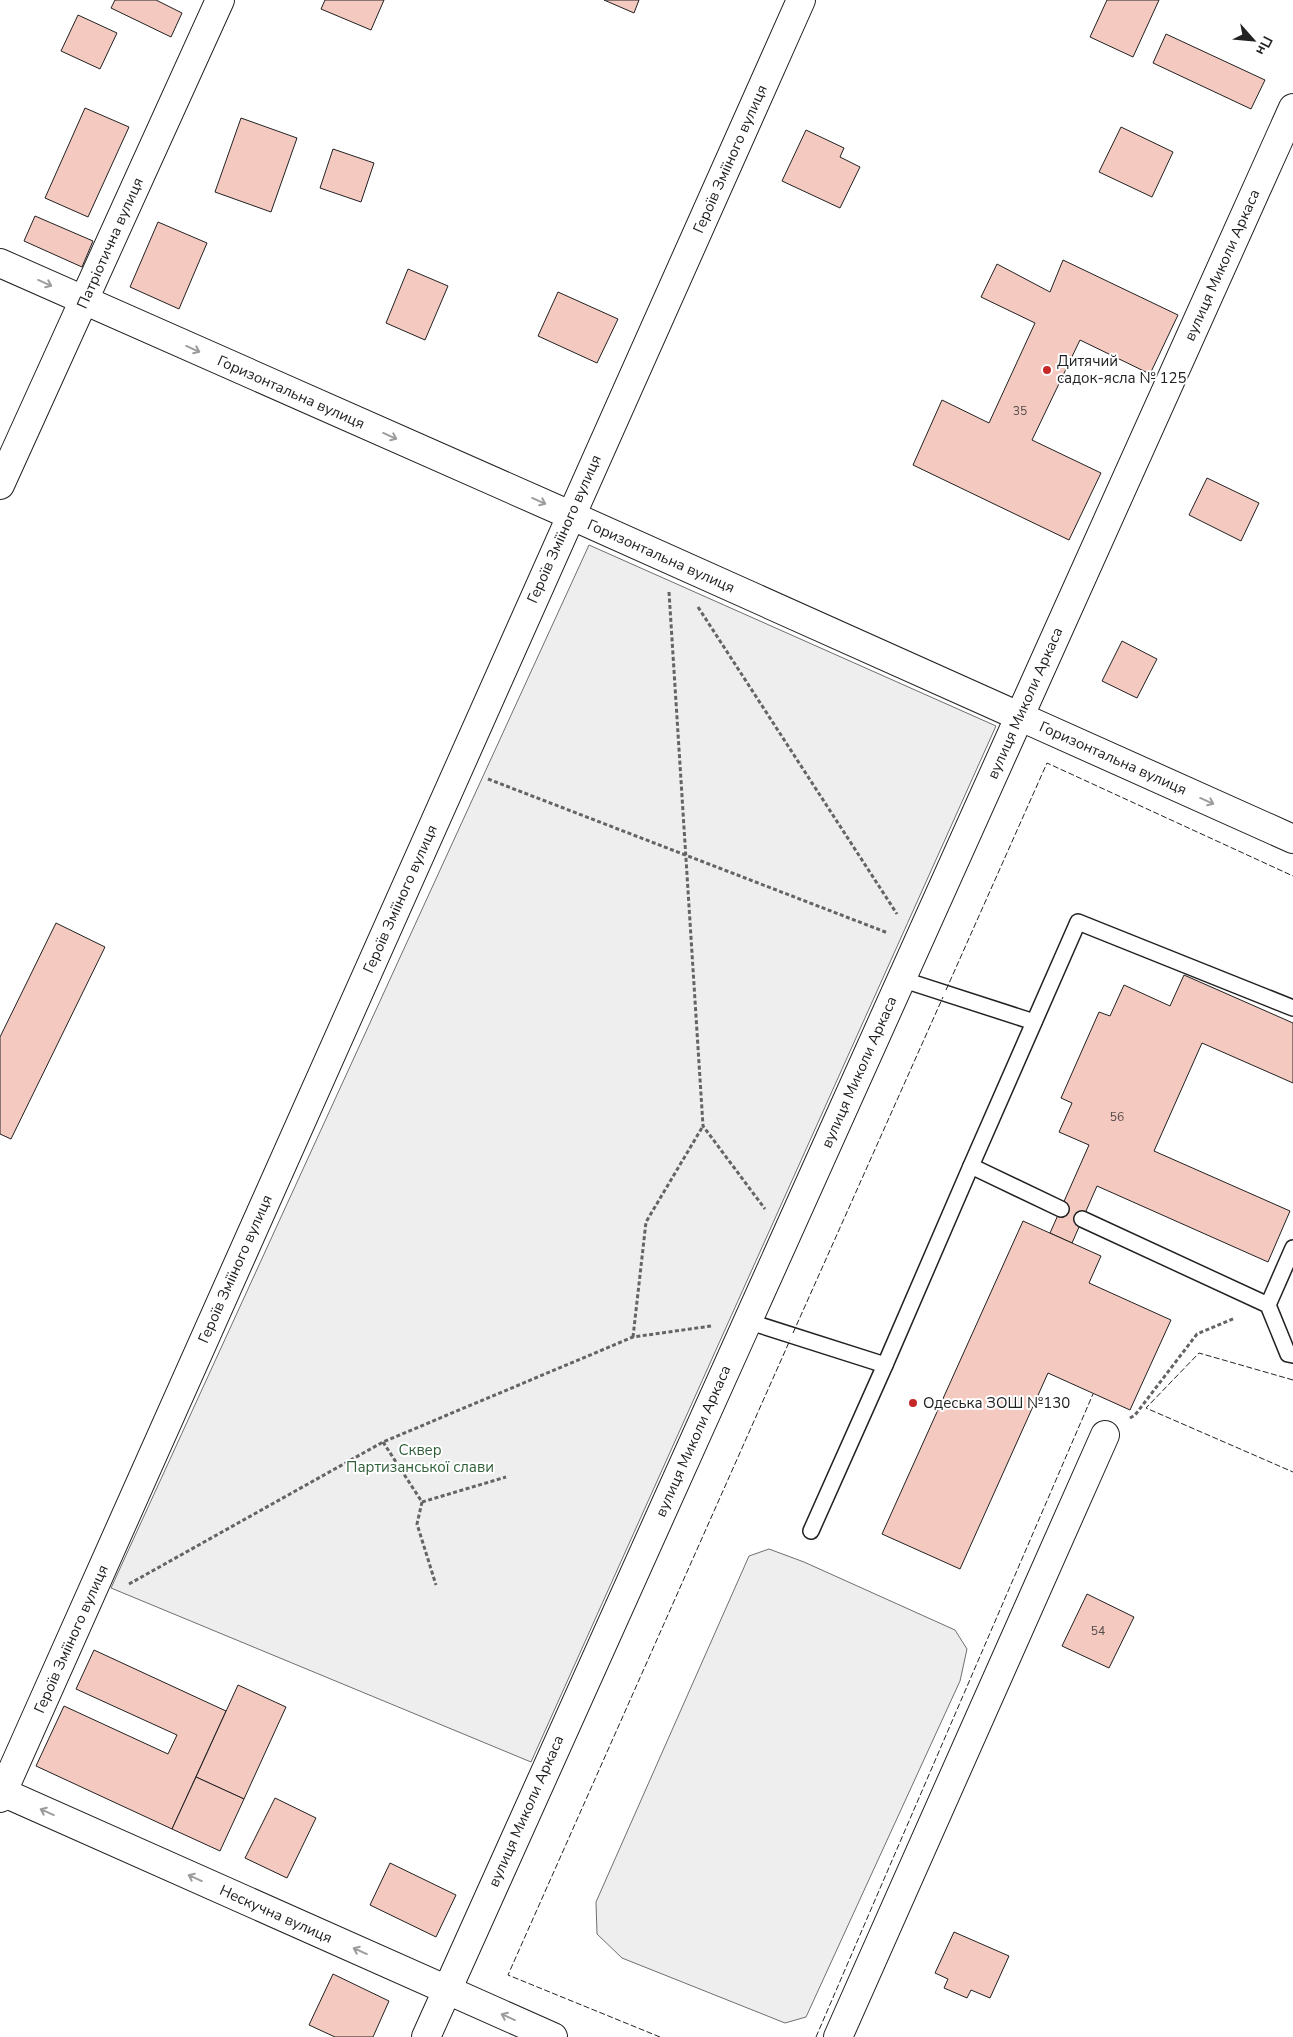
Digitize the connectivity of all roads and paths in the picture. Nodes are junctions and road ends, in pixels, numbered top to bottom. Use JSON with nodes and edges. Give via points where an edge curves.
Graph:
{"nodes":[{"id":1,"x":220,"y":0,"type":"edge"},
{"id":2,"x":801,"y":0,"type":"edge"},
{"id":3,"x":1293,"y":108,"type":"edge"},
{"id":4,"x":0,"y":263,"type":"edge"},
{"id":5,"x":84,"y":301,"type":"junction"},
{"id":6,"x":0,"y":486,"type":"edge"},
{"id":7,"x":570,"y":515,"type":"junction"},
{"id":8,"x":667,"y":560,"type":"junction"},
{"id":9,"x":694,"y":602,"type":"dead end"},
{"id":10,"x":1019,"y":716,"type":"junction"},
{"id":11,"x":458,"y":768,"type":"junction"},
{"id":12,"x":1293,"y":839,"type":"edge"},
{"id":13,"x":686,"y":855,"type":"junction"},
{"id":14,"x":917,"y":944,"type":"junction"},
{"id":15,"x":900,"y":979,"type":"junction"},
{"id":16,"x":1293,"y":1008,"type":"edge"},
{"id":17,"x":1034,"y":1022,"type":"junction"},
{"id":18,"x":703,"y":1126,"type":"junction"},
{"id":19,"x":971,"y":1166,"type":"junction"},
{"id":20,"x":1061,"y":1209,"type":"dead end"},
{"id":21,"x":1082,"y":1219,"type":"dead end"},
{"id":22,"x":785,"y":1236,"type":"junction"},
{"id":23,"x":1293,"y":1248,"type":"edge"},
{"id":24,"x":1268,"y":1305,"type":"junction"},
{"id":25,"x":747,"y":1321,"type":"junction"},
{"id":26,"x":633,"y":1337,"type":"junction"},
{"id":27,"x":1293,"y":1355,"type":"edge"},
{"id":28,"x":885,"y":1365,"type":"junction"},
{"id":29,"x":1105,"y":1435,"type":"joint"},
{"id":30,"x":383,"y":1442,"type":"junction"},
{"id":31,"x":506,"y":1477,"type":"dead end"},
{"id":32,"x":422,"y":1502,"type":"junction"},
{"id":33,"x":811,"y":1531,"type":"dead end"},
{"id":34,"x":436,"y":1584,"type":"dead end"},
{"id":35,"x":127,"y":1585,"type":"dead end"},
{"id":36,"x":1,"y":1794,"type":"edge"},
{"id":37,"x":446,"y":1990,"type":"junction"},
{"id":38,"x":426,"y":2037,"type":"edge"},
{"id":39,"x":553,"y":2037,"type":"edge"},
{"id":40,"x":838,"y":2037,"type":"edge"}],
"edges":[{"from":1,"to":5,"type":"street","name":"Патріотична вулиця"},
{"from":2,"to":7,"type":"street","name":"Героїв Зміїного вулиця"},
{"from":3,"to":10,"type":"street","name":"вулиця Миколи Аркаса"},
{"from":4,"to":5,"type":"street","name":"Горизонтальна вулиця","one_way":true},
{"from":5,"to":6,"type":"street","name":"Патріотична вулиця"},
{"from":5,"to":7,"type":"street","name":"Горизонтальна вулиця","one_way":true},
{"from":7,"to":8,"type":"street","name":"Горизонтальна вулиця"},
{"from":7,"to":11,"type":"street","name":"Героїв Зміїного вулиця"},
{"from":8,"to":10,"type":"street","name":"Горизонтальна вулиця"},
{"from":8,"to":13,"type":"path"},
{"from":9,"to":14,"type":"path"},
{"from":10,"to":12,"type":"street","name":"Горизонтальна вулиця","one_way":true},
{"from":10,"to":14,"type":"street","name":"вулиця Миколи Аркаса"},
{"from":11,"to":13,"type":"path"},
{"from":11,"to":36,"type":"street","name":"Героїв Зміїного вулиця"},
{"from":13,"to":14,"type":"path"},
{"from":13,"to":18,"type":"path"},
{"from":14,"to":15,"type":"street","name":"вулиця Миколи Аркаса"},
{"from":15,"to":17,"type":"lane"},
{"from":15,"to":22,"type":"street","name":"вулиця Миколи Аркаса"},
{"from":16,"to":17,"type":"lane","via":[[1078,922]]},
{"from":17,"to":19,"type":"lane"},
{"from":18,"to":22,"type":"path"},
{"from":18,"to":26,"type":"path","via":[[646,1222]]},
{"from":19,"to":20,"type":"lane"},
{"from":19,"to":28,"type":"lane"},
{"from":21,"to":24,"type":"lane"},
{"from":22,"to":25,"type":"street","name":"вулиця Миколи Аркаса"},
{"from":23,"to":24,"type":"lane"},
{"from":24,"to":27,"type":"lane","via":[[1288,1354]]},
{"from":24,"to":29,"type":"path","via":[[1197,1334],[1135,1415]]},
{"from":25,"to":26,"type":"path"},
{"from":25,"to":28,"type":"lane"},
{"from":25,"to":37,"type":"street","name":"вулиця Миколи Аркаса"},
{"from":26,"to":30,"type":"path"},
{"from":28,"to":33,"type":"lane"},
{"from":29,"to":40,"type":"street"},
{"from":30,"to":32,"type":"path"},
{"from":30,"to":35,"type":"path"},
{"from":31,"to":32,"type":"path"},
{"from":32,"to":34,"type":"path","via":[[417,1524]]},
{"from":37,"to":36,"type":"street","name":"Нескучна вулиця","one_way":true},
{"from":37,"to":38,"type":"street","name":"вулиця Миколи Аркаса"},
{"from":39,"to":37,"type":"street","name":"Нескучна вулиця","one_way":true}]}
